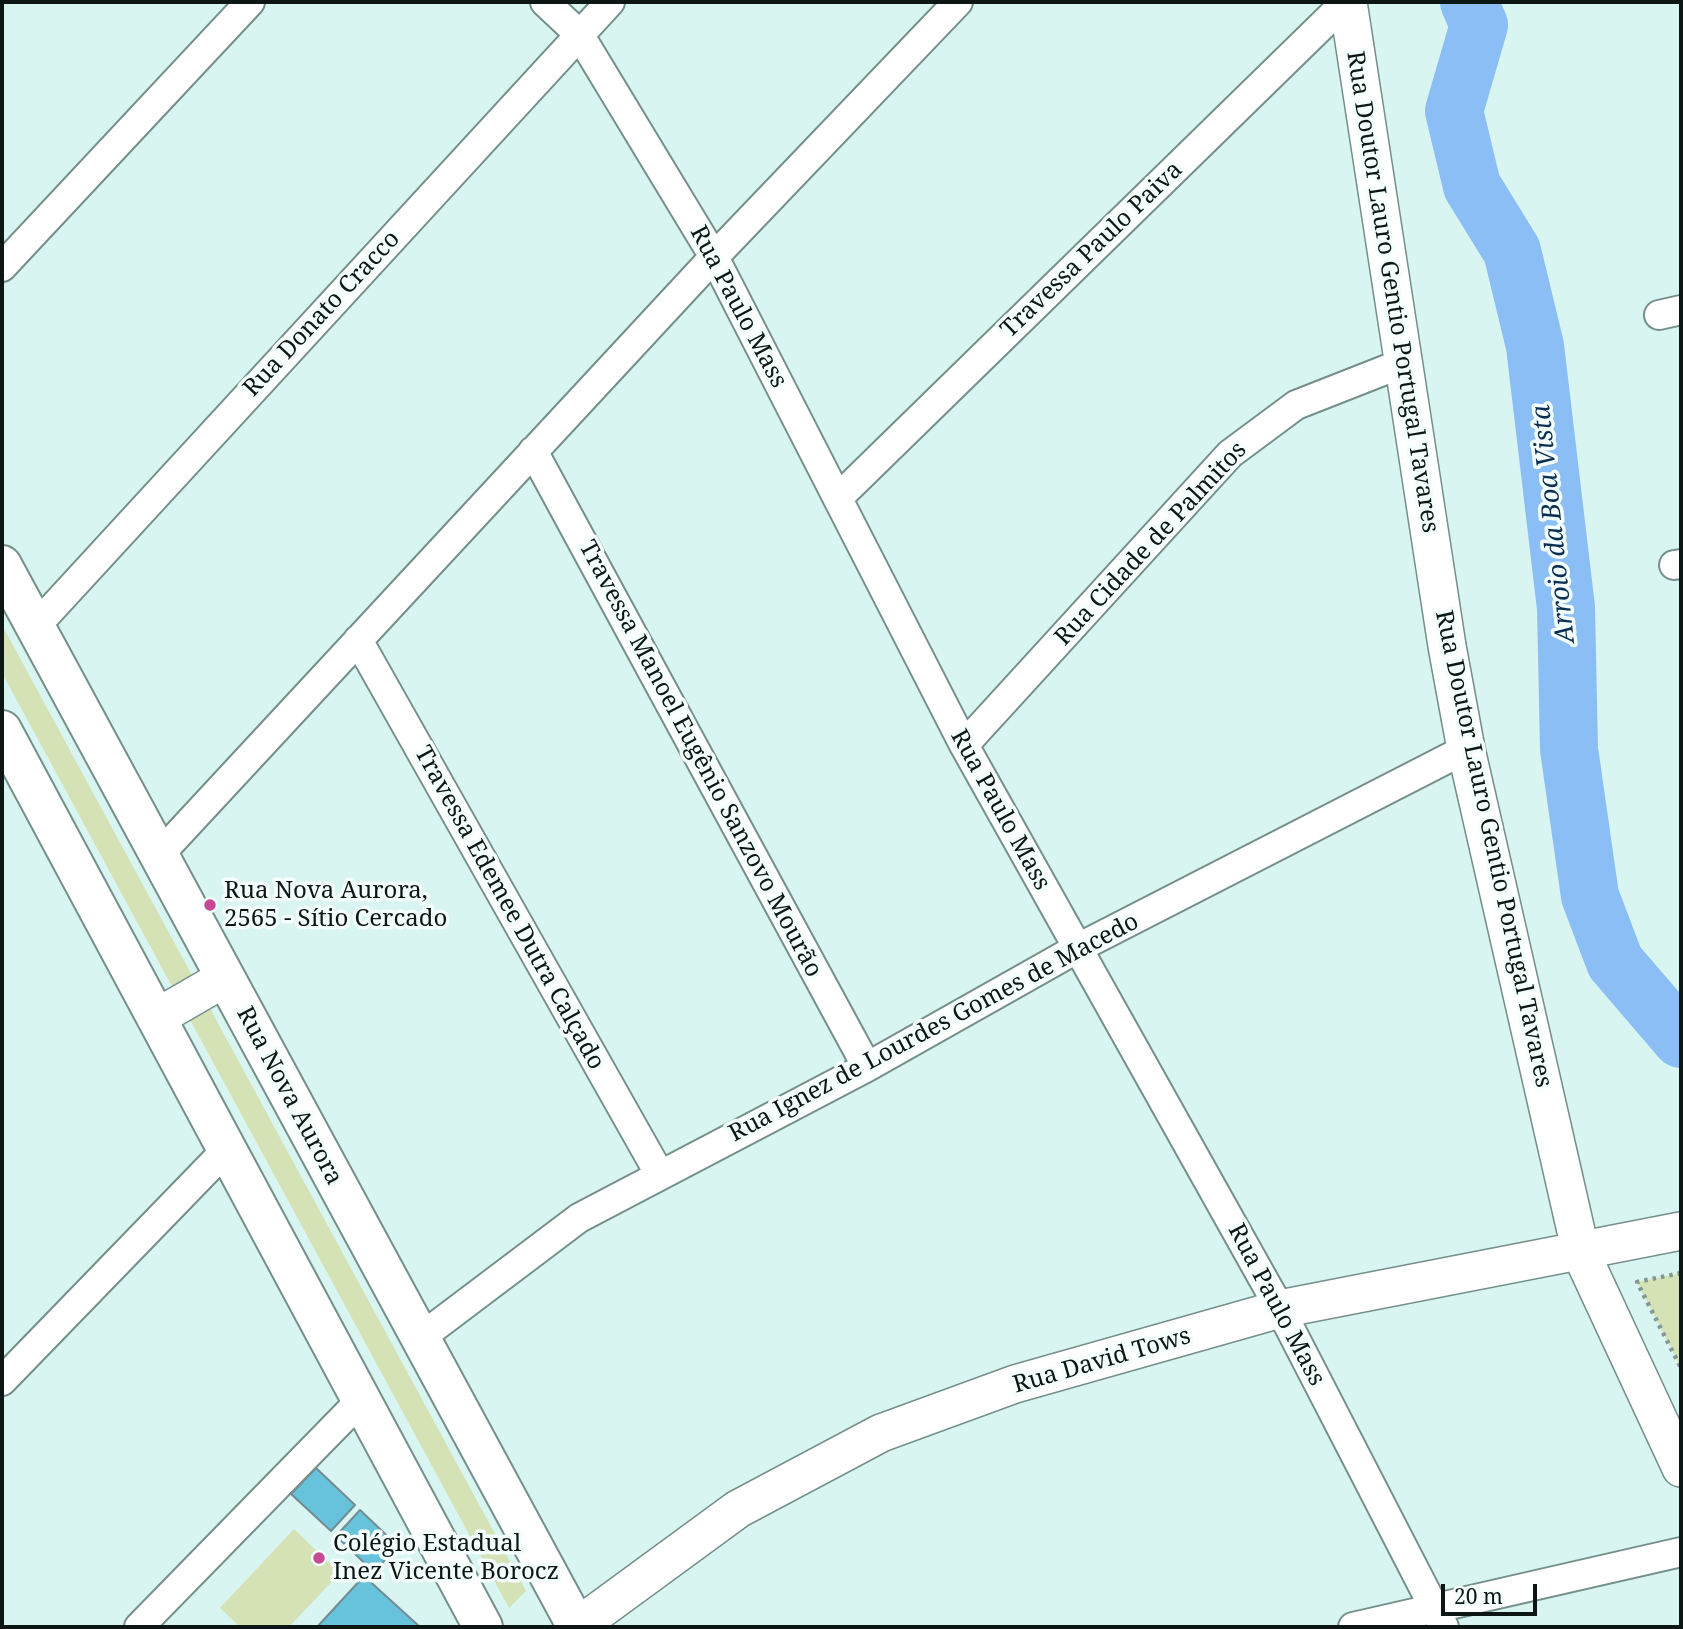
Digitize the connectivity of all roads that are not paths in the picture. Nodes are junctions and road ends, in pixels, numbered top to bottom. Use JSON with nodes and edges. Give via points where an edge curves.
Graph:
{"nodes":[{"id":1,"x":250,"y":2,"type":"edge"},
{"id":2,"x":545,"y":2,"type":"edge"},
{"id":3,"x":610,"y":2,"type":"edge"},
{"id":4,"x":958,"y":2,"type":"edge"},
{"id":5,"x":1347,"y":2,"type":"edge"},
{"id":6,"x":579,"y":34,"type":"junction"},
{"id":7,"x":714,"y":257,"type":"junction"},
{"id":8,"x":2,"y":267,"type":"edge"},
{"id":9,"x":1404,"y":363,"type":"junction"},
{"id":10,"x":533,"y":451,"type":"junction"},
{"id":11,"x":838,"y":498,"type":"junction"},
{"id":12,"x":2,"y":565,"type":"edge"},
{"id":13,"x":36,"y":627,"type":"junction"},
{"id":14,"x":358,"y":640,"type":"junction"},
{"id":15,"x":2,"y":730,"type":"edge"},
{"id":16,"x":964,"y":745,"type":"junction"},
{"id":17,"x":1466,"y":750,"type":"junction"},
{"id":18,"x":159,"y":855,"type":"junction"},
{"id":19,"x":1078,"y":948,"type":"junction"},
{"id":20,"x":225,"y":978,"type":"junction"},
{"id":21,"x":156,"y":1018,"type":"junction"},
{"id":22,"x":867,"y":1067,"type":"junction"},
{"id":23,"x":226,"y":1149,"type":"junction"},
{"id":24,"x":660,"y":1175,"type":"junction"},
{"id":25,"x":1681,"y":1231,"type":"edge"},
{"id":26,"x":1581,"y":1253,"type":"junction"},
{"id":27,"x":1280,"y":1309,"type":"junction"},
{"id":28,"x":420,"y":1338,"type":"junction"},
{"id":29,"x":5,"y":1369,"type":"edge"},
{"id":30,"x":361,"y":1400,"type":"junction"},
{"id":31,"x":1681,"y":1468,"type":"edge"},
{"id":32,"x":1681,"y":1552,"type":"edge"},
{"id":33,"x":1438,"y":1618,"type":"edge"},
{"id":34,"x":139,"y":1627,"type":"edge"},
{"id":35,"x":483,"y":1627,"type":"edge"},
{"id":36,"x":577,"y":1627,"type":"edge"},
{"id":37,"x":1353,"y":1627,"type":"edge"}],
"edges":[{"from":1,"to":8,"type":"street"},
{"from":2,"to":6,"type":"street","name":"Rua Paulo Mass"},
{"from":3,"to":6,"type":"street","name":"Rua Donato Cracco"},
{"from":4,"to":7,"type":"street"},
{"from":5,"to":9,"type":"street","name":"Rua Doutor Lauro Gentio Portugal Tavares"},
{"from":5,"to":11,"type":"street","name":"Travessa Paulo Paiva"},
{"from":6,"to":7,"type":"street","name":"Rua Paulo Mass"},
{"from":6,"to":13,"type":"street","name":"Rua Donato Cracco"},
{"from":7,"to":10,"type":"street"},
{"from":7,"to":11,"type":"street","name":"Rua Paulo Mass"},
{"from":9,"to":16,"type":"street","name":"Rua Cidade de Palmitos","via":[[1296,404],[1230,454]]},
{"from":9,"to":17,"type":"street","name":"Rua Doutor Lauro Gentio Portugal Tavares"},
{"from":10,"to":14,"type":"street"},
{"from":10,"to":22,"type":"street","name":"Travessa Manoel Eugênio Sanzovo Mourão"},
{"from":11,"to":16,"type":"street","name":"Rua Paulo Mass"},
{"from":12,"to":13,"type":"main road","name":"Rua Nova Aurora"},
{"from":13,"to":18,"type":"main road","name":"Rua Nova Aurora"},
{"from":14,"to":18,"type":"street"},
{"from":14,"to":24,"type":"street","name":"Travessa Edemee Dutra Calçado"},
{"from":15,"to":21,"type":"main road"},
{"from":16,"to":19,"type":"street","name":"Rua Paulo Mass"},
{"from":17,"to":19,"type":"street","name":"Rua Ignez de Lourdes Gomes de Macedo"},
{"from":17,"to":26,"type":"street","name":"Rua Doutor Lauro Gentio Portugal Tavares"},
{"from":18,"to":20,"type":"main road","name":"Rua Nova Aurora"},
{"from":19,"to":22,"type":"street","name":"Rua Ignez de Lourdes Gomes de Macedo"},
{"from":19,"to":27,"type":"street","name":"Rua Paulo Mass"},
{"from":20,"to":21,"type":"street"},
{"from":20,"to":28,"type":"main road","name":"Rua Nova Aurora"},
{"from":21,"to":23,"type":"main road"},
{"from":22,"to":24,"type":"street","name":"Rua Ignez de Lourdes Gomes de Macedo"},
{"from":23,"to":29,"type":"street"},
{"from":23,"to":30,"type":"main road"},
{"from":24,"to":28,"type":"street","name":"Rua Ignez de Lourdes Gomes de Macedo","via":[[579,1218]]},
{"from":25,"to":26,"type":"street","name":"Rua David Tows"},
{"from":26,"to":27,"type":"street","name":"Rua David Tows"},
{"from":26,"to":31,"type":"street","name":"Rua Doutor Lauro Gentio Portugal Tavares"},
{"from":27,"to":33,"type":"street","name":"Rua Paulo Mass"},
{"from":27,"to":36,"type":"street","name":"Rua David Tows","via":[[1015,1384],[881,1433],[737,1509]]},
{"from":28,"to":36,"type":"main road","name":"Rua Nova Aurora"},
{"from":30,"to":34,"type":"street"},
{"from":30,"to":35,"type":"main road"},
{"from":32,"to":33,"type":"street"},
{"from":33,"to":37,"type":"street"}]}
